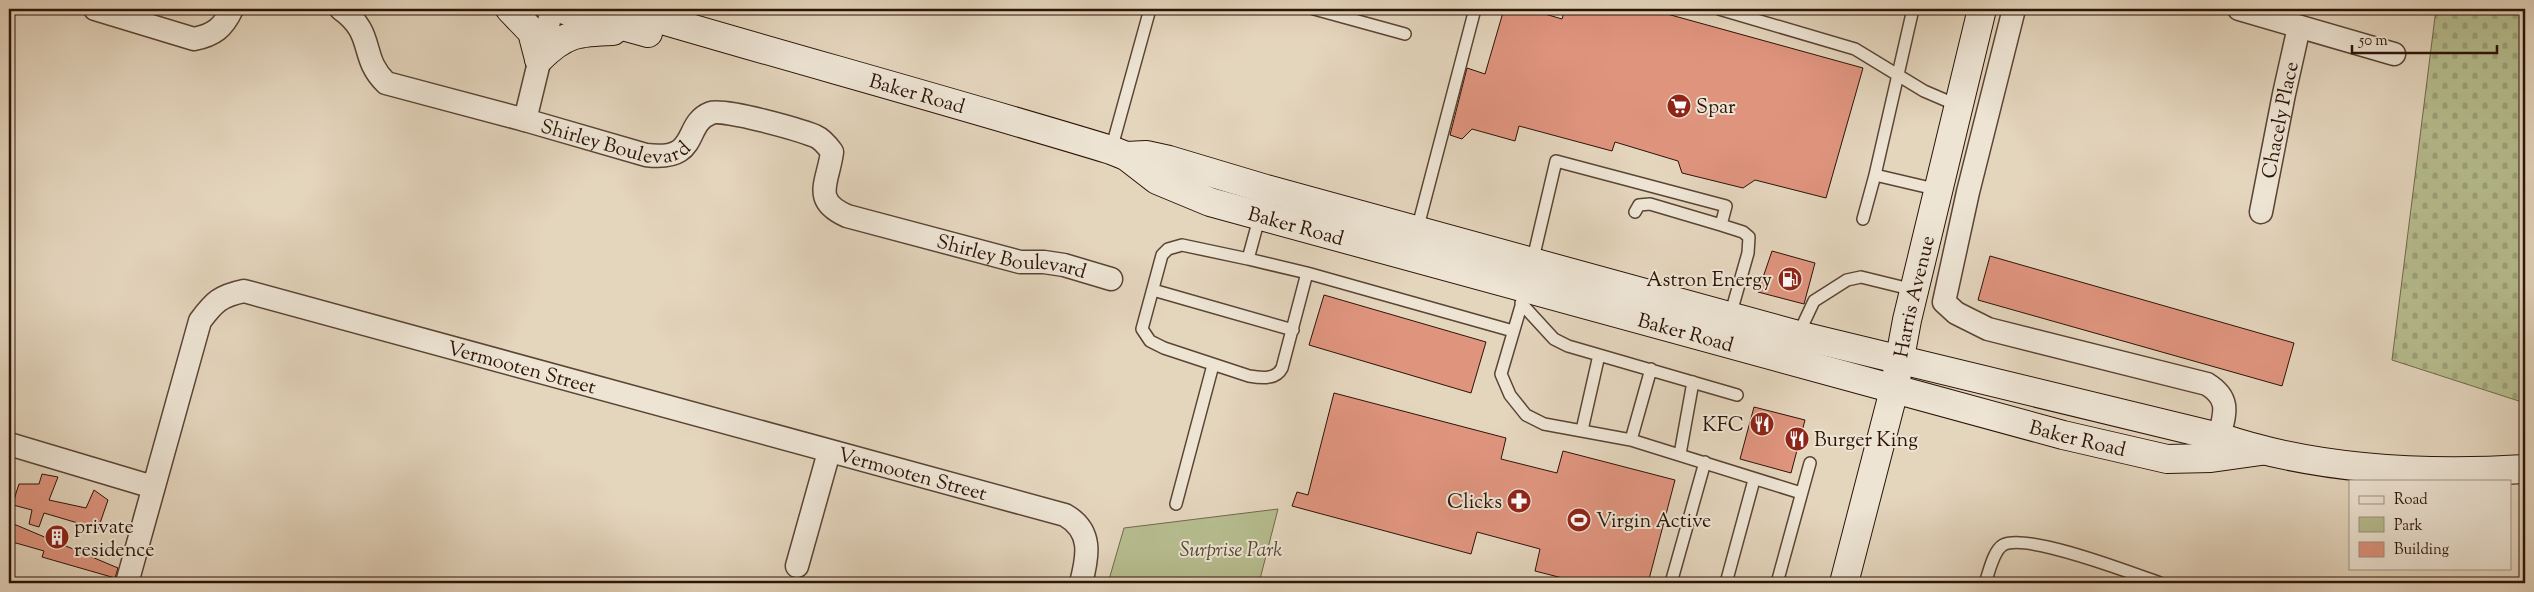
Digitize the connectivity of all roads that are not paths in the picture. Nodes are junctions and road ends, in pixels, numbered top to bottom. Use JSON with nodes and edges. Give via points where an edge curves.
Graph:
{"nodes":[{"id":1,"x":95,"y":9,"type":"edge"},
{"id":2,"x":232,"y":9,"type":"edge"},
{"id":3,"x":342,"y":9,"type":"edge"},
{"id":4,"x":510,"y":9,"type":"edge"},
{"id":5,"x":552,"y":9,"type":"edge"},
{"id":6,"x":561,"y":9,"type":"edge"},
{"id":7,"x":1150,"y":9,"type":"edge"},
{"id":8,"x":1314,"y":9,"type":"edge"},
{"id":9,"x":1475,"y":9,"type":"edge"},
{"id":10,"x":1719,"y":9,"type":"edge"},
{"id":11,"x":1913,"y":9,"type":"edge"},
{"id":12,"x":1982,"y":9,"type":"edge"},
{"id":13,"x":2014,"y":9,"type":"edge"},
{"id":14,"x":2240,"y":9,"type":"edge"},
{"id":15,"x":631,"y":19,"type":"edge"},
{"id":16,"x":2300,"y":27,"type":"junction"},
{"id":17,"x":1405,"y":34,"type":"dead end"},
{"id":18,"x":2394,"y":54,"type":"dead end"},
{"id":19,"x":539,"y":60,"type":"junction"},
{"id":20,"x":1897,"y":76,"type":"junction"},
{"id":21,"x":1959,"y":106,"type":"junction"},
{"id":22,"x":525,"y":120,"type":"junction"},
{"id":23,"x":1118,"y":153,"type":"junction"},
{"id":24,"x":1875,"y":175,"type":"junction"},
{"id":25,"x":1939,"y":190,"type":"junction"},
{"id":26,"x":1263,"y":203,"type":"junction"},
{"id":27,"x":1635,"y":212,"type":"dead end"},
{"id":28,"x":2261,"y":212,"type":"dead end"},
{"id":29,"x":1863,"y":219,"type":"dead end"},
{"id":30,"x":1721,"y":225,"type":"junction"},
{"id":31,"x":1417,"y":230,"type":"junction"},
{"id":32,"x":1248,"y":259,"type":"junction"},
{"id":33,"x":1307,"y":273,"type":"junction"},
{"id":34,"x":1111,"y":279,"type":"dead end"},
{"id":35,"x":1527,"y":281,"type":"junction"},
{"id":36,"x":1153,"y":290,"type":"junction"},
{"id":37,"x":1915,"y":290,"type":"junction"},
{"id":38,"x":1730,"y":316,"type":"junction"},
{"id":39,"x":1293,"y":330,"type":"junction"},
{"id":40,"x":1513,"y":331,"type":"junction"},
{"id":41,"x":1798,"y":335,"type":"junction"},
{"id":42,"x":1599,"y":355,"type":"junction"},
{"id":43,"x":1900,"y":361,"type":"junction"},
{"id":44,"x":1213,"y":365,"type":"junction"},
{"id":45,"x":1650,"y":370,"type":"junction"},
{"id":46,"x":1693,"y":382,"type":"junction"},
{"id":47,"x":1894,"y":390,"type":"junction"},
{"id":48,"x":1737,"y":395,"type":"dead end"},
{"id":49,"x":1582,"y":430,"type":"junction"},
{"id":50,"x":2219,"y":437,"type":"junction"},
{"id":51,"x":1631,"y":440,"type":"junction"},
{"id":52,"x":9,"y":444,"type":"edge"},
{"id":53,"x":829,"y":452,"type":"junction"},
{"id":54,"x":2261,"y":452,"type":"junction"},
{"id":55,"x":1680,"y":454,"type":"junction"},
{"id":56,"x":1705,"y":462,"type":"junction"},
{"id":57,"x":1810,"y":463,"type":"dead end"},
{"id":58,"x":2525,"y":469,"type":"edge"},
{"id":59,"x":1754,"y":480,"type":"junction"},
{"id":60,"x":153,"y":487,"type":"junction"},
{"id":61,"x":1800,"y":493,"type":"junction"},
{"id":62,"x":1176,"y":504,"type":"dead end"},
{"id":63,"x":797,"y":566,"type":"dead end"},
{"id":64,"x":127,"y":583,"type":"edge"},
{"id":65,"x":1081,"y":583,"type":"edge"},
{"id":66,"x":1671,"y":583,"type":"edge"},
{"id":67,"x":1726,"y":583,"type":"edge"},
{"id":68,"x":1778,"y":583,"type":"edge"},
{"id":69,"x":1844,"y":583,"type":"edge"},
{"id":70,"x":1985,"y":583,"type":"edge"},
{"id":71,"x":2160,"y":583,"type":"edge"}],
"edges":[{"from":1,"to":2,"type":"street","via":[[194,39],[218,30]]},
{"from":3,"to":22,"type":"street","name":"Shirley Boulevard","via":[[360,27],[375,72],[386,83]]},
{"from":4,"to":19,"type":"main road","via":[[532,32]]},
{"from":5,"to":19,"type":"street"},
{"from":6,"to":15,"type":"main road","name":"Baker Road"},
{"from":7,"to":23,"type":"lane"},
{"from":8,"to":17,"type":"lane"},
{"from":9,"to":31,"type":"lane"},
{"from":10,"to":20,"type":"lane","via":[[1855,49]]},
{"from":11,"to":20,"type":"lane"},
{"from":12,"to":21,"type":"main road","name":"Harris Avenue"},
{"from":13,"to":50,"type":"street","via":[[1944,302],[1963,317],[1988,329],[2206,384],[2223,399],[2226,410]]},
{"from":14,"to":16,"type":"street"},
{"from":15,"to":19,"type":"main road","via":[[579,32],[555,44]]},
{"from":15,"to":23,"type":"main road","name":"Baker Road","via":[[737,42],[953,102]]},
{"from":16,"to":18,"type":"street"},
{"from":16,"to":28,"type":"street","name":"Chacely Place"},
{"from":19,"to":22,"type":"street"},
{"from":20,"to":21,"type":"lane"},
{"from":20,"to":24,"type":"lane"},
{"from":21,"to":25,"type":"main road","name":"Harris Avenue"},
{"from":22,"to":34,"type":"street","name":"Shirley Boulevard","via":[[663,157],[676,153],[688,142],[703,118],[711,113],[723,112],[765,122],[816,136],[826,144],[832,152],[825,199],[834,210],[847,216],[1020,262],[1064,265]]},
{"from":23,"to":26,"type":"main road","name":"Baker Road","via":[[1169,160]]},
{"from":24,"to":25,"type":"lane"},
{"from":24,"to":29,"type":"lane"},
{"from":25,"to":37,"type":"main road","name":"Harris Avenue"},
{"from":26,"to":31,"type":"main road","name":"Baker Road"},
{"from":26,"to":32,"type":"lane"},
{"from":26,"to":35,"type":"main road","name":"Baker Road"},
{"from":27,"to":30,"type":"lane","via":[[1640,205],[1650,204]]},
{"from":30,"to":35,"type":"lane","via":[[1726,206],[1556,161]]},
{"from":30,"to":38,"type":"lane","via":[[1749,237],[1748,253]]},
{"from":31,"to":35,"type":"main road","name":"Baker Road"},
{"from":32,"to":33,"type":"lane"},
{"from":32,"to":36,"type":"lane","via":[[1174,246],[1162,255]]},
{"from":33,"to":39,"type":"lane"},
{"from":33,"to":40,"type":"lane"},
{"from":35,"to":38,"type":"main road","name":"Baker Road"},
{"from":35,"to":40,"type":"lane"},
{"from":35,"to":42,"type":"lane","via":[[1554,339]]},
{"from":35,"to":47,"type":"main road","name":"Baker Road"},
{"from":36,"to":39,"type":"lane"},
{"from":36,"to":44,"type":"lane","via":[[1142,329],[1146,338],[1164,348]]},
{"from":37,"to":41,"type":"lane","via":[[1861,277],[1847,280],[1814,301]]},
{"from":37,"to":43,"type":"main road","name":"Harris Avenue"},
{"from":38,"to":41,"type":"main road","name":"Baker Road"},
{"from":39,"to":44,"type":"lane","via":[[1281,370],[1276,375],[1256,377]]},
{"from":40,"to":49,"type":"lane","via":[[1501,374],[1514,401],[1533,420]]},
{"from":41,"to":43,"type":"main road","name":"Baker Road"},
{"from":42,"to":45,"type":"lane"},
{"from":42,"to":49,"type":"lane"},
{"from":43,"to":47,"type":"main road","name":"Harris Avenue"},
{"from":43,"to":50,"type":"main road","name":"Baker Road"},
{"from":44,"to":62,"type":"lane"},
{"from":45,"to":46,"type":"lane"},
{"from":45,"to":51,"type":"lane"},
{"from":46,"to":48,"type":"lane"},
{"from":46,"to":55,"type":"lane"},
{"from":47,"to":54,"type":"main road","name":"Baker Road","via":[[2167,459]]},
{"from":47,"to":69,"type":"main road","name":"Harris Avenue"},
{"from":49,"to":51,"type":"lane"},
{"from":50,"to":54,"type":"main road","name":"Baker Road"},
{"from":51,"to":55,"type":"lane"},
{"from":52,"to":60,"type":"street"},
{"from":53,"to":60,"type":"street","name":"Vermooten Street","via":[[244,291],[225,295],[200,321]]},
{"from":53,"to":63,"type":"street"},
{"from":53,"to":65,"type":"street","name":"Vermooten Street","via":[[1064,515],[1078,524],[1087,541],[1087,560]]},
{"from":54,"to":58,"type":"main road","name":"Baker Road","via":[[2395,468]]},
{"from":55,"to":56,"type":"lane"},
{"from":56,"to":59,"type":"lane"},
{"from":56,"to":66,"type":"lane"},
{"from":57,"to":61,"type":"lane"},
{"from":59,"to":61,"type":"lane"},
{"from":59,"to":67,"type":"lane"},
{"from":60,"to":64,"type":"street","name":"Vermooten Street"},
{"from":61,"to":68,"type":"lane"},
{"from":70,"to":71,"type":"lane","via":[[1998,550],[2006,544],[2015,543],[2065,551]]}]}
